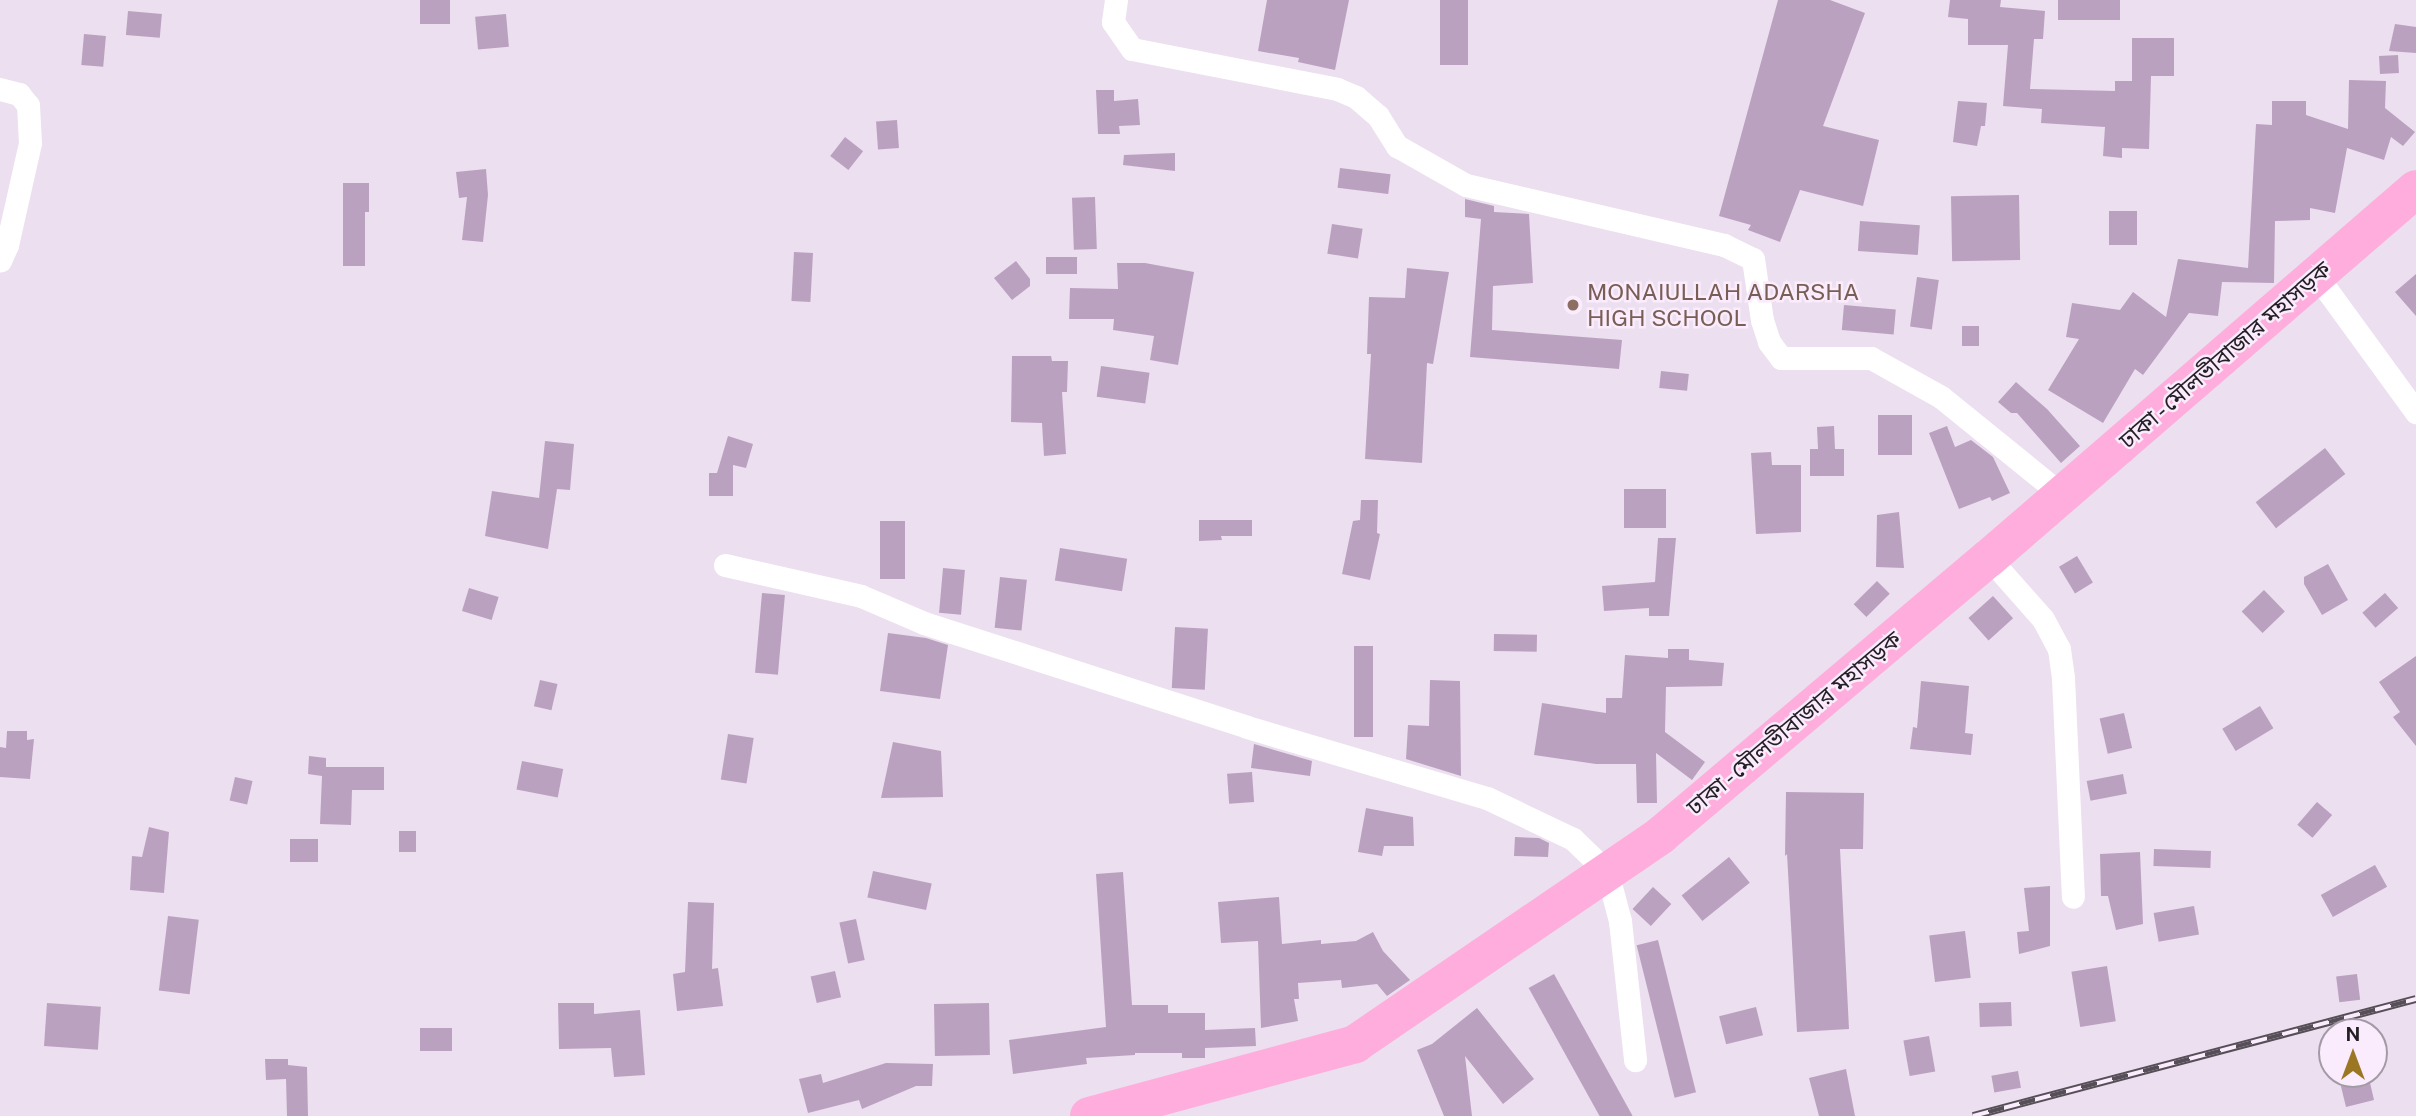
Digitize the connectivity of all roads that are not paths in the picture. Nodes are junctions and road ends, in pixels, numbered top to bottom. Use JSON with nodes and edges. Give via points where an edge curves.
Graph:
{"nodes":[{"id":1,"x":1116,"y":0,"type":"edge"},
{"id":2,"x":0,"y":89,"type":"edge"},
{"id":3,"x":2416,"y":189,"type":"edge"},
{"id":4,"x":0,"y":261,"type":"edge"},
{"id":5,"x":2316,"y":275,"type":"junction"},
{"id":6,"x":2416,"y":412,"type":"edge"},
{"id":7,"x":2062,"y":495,"type":"junction"},
{"id":8,"x":1989,"y":558,"type":"junction"},
{"id":9,"x":725,"y":565,"type":"dead end"},
{"id":10,"x":1607,"y":872,"type":"junction"},
{"id":11,"x":2073,"y":897,"type":"dead end"},
{"id":12,"x":1635,"y":1060,"type":"dead end"},
{"id":13,"x":1089,"y":1116,"type":"edge"}],
"edges":[{"from":1,"to":7,"type":"street","via":[[1114,22],[1132,50],[1337,89],[1356,96],[1378,116],[1397,146],[1466,186],[1724,245],[1752,259],[1762,320],[1769,342],[1782,358],[1871,358],[1941,397]]},
{"from":2,"to":4,"type":"street","via":[[19,94],[28,105],[30,143]]},
{"from":3,"to":5,"type":"highway","name":"ঢাকা - মৌলভীবাজার মহাসড়ক"},
{"from":5,"to":6,"type":"street"},
{"from":5,"to":7,"type":"highway","name":"ঢাকা - মৌলভীবাজার মহাসড়ক"},
{"from":7,"to":8,"type":"highway","name":"ঢাকা - মৌলভীবাজার মহাসড়ক"},
{"from":8,"to":10,"type":"highway","name":"ঢাকা - মৌলভীবাজার মহাসড়ক","via":[[1661,835]]},
{"from":8,"to":11,"type":"street","via":[[2043,619],[2059,649]]},
{"from":9,"to":10,"type":"street","via":[[861,596],[963,635],[1247,727],[1487,798],[1573,839]]},
{"from":10,"to":12,"type":"street","via":[[1620,921]]},
{"from":10,"to":13,"type":"highway","name":"ঢাকা - মৌলভীবাজার মহাসড়ক","via":[[1355,1045]]}]}
